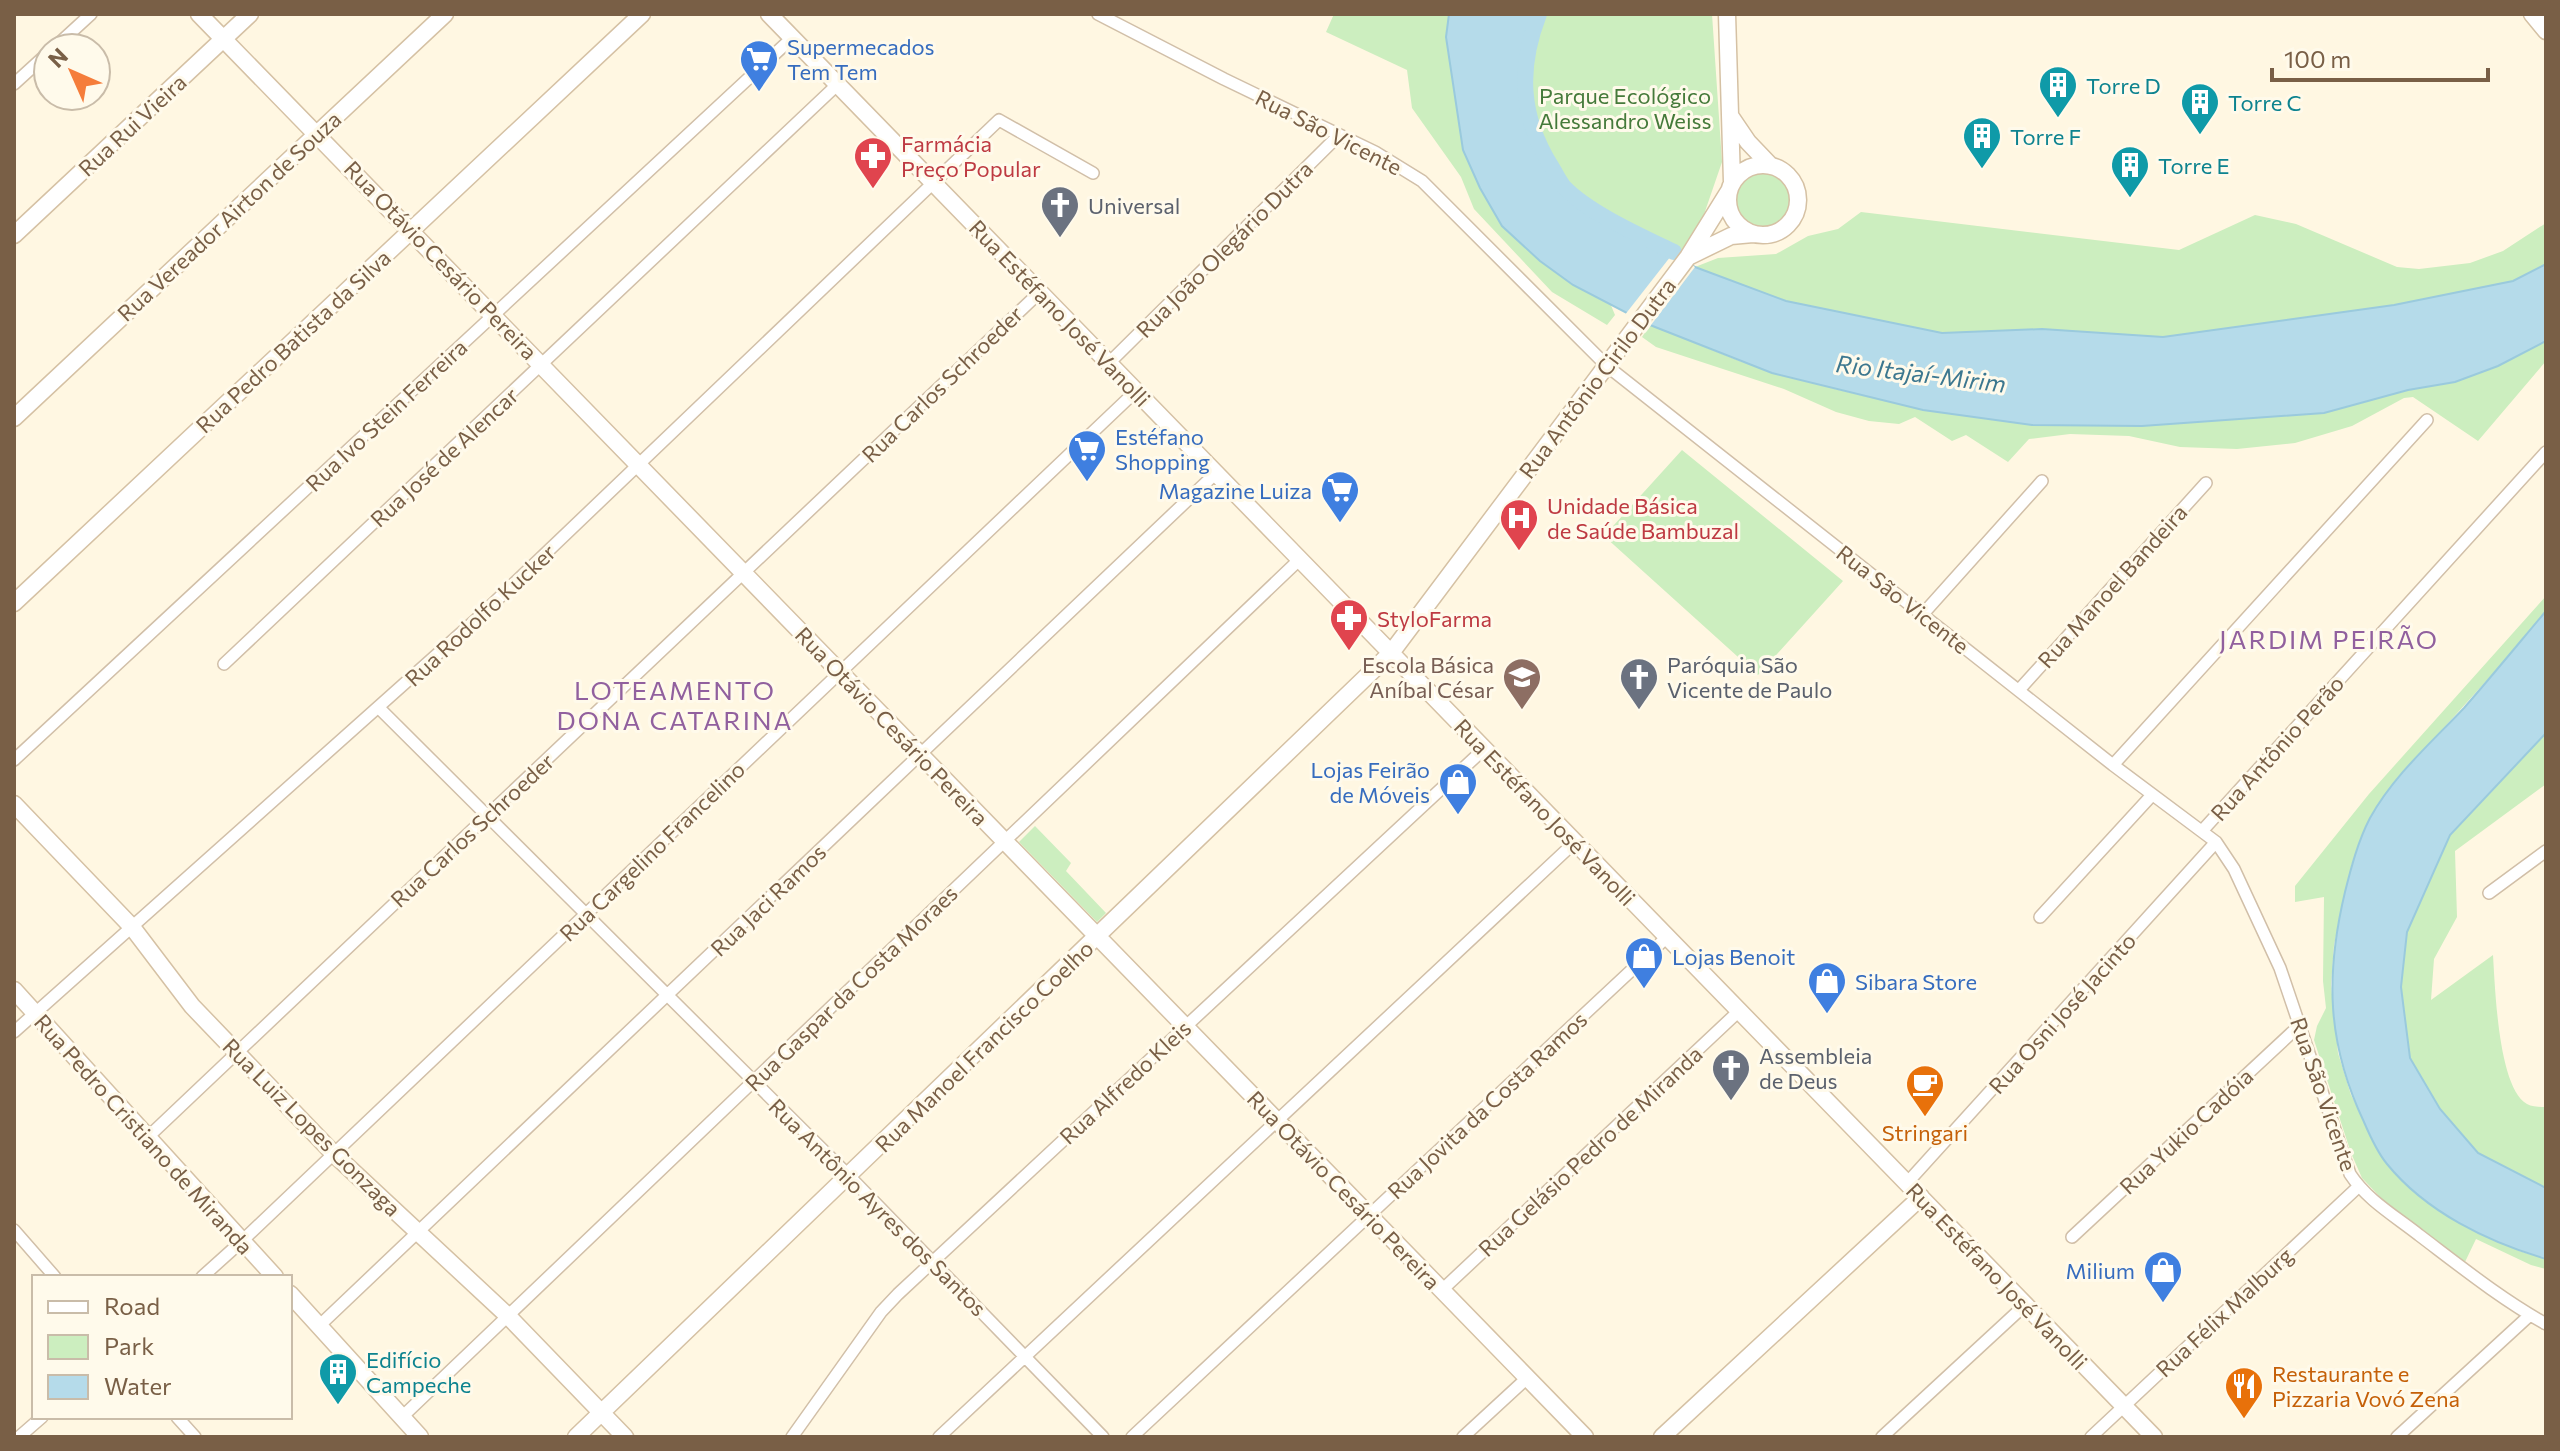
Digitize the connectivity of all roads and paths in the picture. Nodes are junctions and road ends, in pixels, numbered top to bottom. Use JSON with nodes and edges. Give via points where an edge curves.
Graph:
{"nodes":[{"id":1,"x":91,"y":14,"type":"edge"},
{"id":2,"x":199,"y":14,"type":"edge"},
{"id":3,"x":250,"y":14,"type":"edge"},
{"id":4,"x":445,"y":14,"type":"edge"},
{"id":5,"x":642,"y":14,"type":"edge"},
{"id":6,"x":769,"y":14,"type":"edge"},
{"id":7,"x":1098,"y":14,"type":"edge"},
{"id":8,"x":1131,"y":14,"type":"edge"},
{"id":9,"x":1727,"y":14,"type":"edge"},
{"id":10,"x":2532,"y":14,"type":"edge"},
{"id":11,"x":1119,"y":25,"type":"junction"},
{"id":12,"x":2546,"y":31,"type":"edge"},
{"id":13,"x":71,"y":32,"type":"edge"},
{"id":14,"x":224,"y":38,"type":"junction"},
{"id":15,"x":792,"y":38,"type":"junction"},
{"id":16,"x":32,"y":68,"type":"edge"},
{"id":17,"x":14,"y":84,"type":"edge"},
{"id":18,"x":838,"y":84,"type":"junction"},
{"id":19,"x":1731,"y":117,"type":"junction"},
{"id":20,"x":317,"y":133,"type":"junction"},
{"id":21,"x":1339,"y":135,"type":"junction"},
{"id":22,"x":1770,"y":165,"type":"junction"},
{"id":23,"x":1093,"y":173,"type":"dead end"},
{"id":24,"x":933,"y":183,"type":"junction"},
{"id":25,"x":1731,"y":186,"type":"junction"},
{"id":26,"x":411,"y":230,"type":"junction"},
{"id":27,"x":1753,"y":234,"type":"junction"},
{"id":28,"x":14,"y":235,"type":"edge"},
{"id":29,"x":1687,"y":259,"type":"junction"},
{"id":30,"x":1040,"y":292,"type":"junction"},
{"id":31,"x":494,"y":315,"type":"junction"},
{"id":32,"x":1109,"y":363,"type":"junction"},
{"id":33,"x":542,"y":364,"type":"junction"},
{"id":34,"x":1607,"y":366,"type":"junction"},
{"id":35,"x":1136,"y":391,"type":"junction"},
{"id":36,"x":14,"y":418,"type":"edge"},
{"id":37,"x":2427,"y":420,"type":"dead end"},
{"id":38,"x":2546,"y":452,"type":"edge"},
{"id":39,"x":639,"y":465,"type":"junction"},
{"id":40,"x":1216,"y":473,"type":"junction"},
{"id":41,"x":2042,"y":481,"type":"dead end"},
{"id":42,"x":2206,"y":483,"type":"dead end"},
{"id":43,"x":1300,"y":559,"type":"junction"},
{"id":44,"x":743,"y":574,"type":"junction"},
{"id":45,"x":14,"y":603,"type":"edge"},
{"id":46,"x":1922,"y":615,"type":"junction"},
{"id":47,"x":1391,"y":653,"type":"junction"},
{"id":48,"x":224,"y":664,"type":"dead end"},
{"id":49,"x":841,"y":672,"type":"junction"},
{"id":50,"x":2019,"y":690,"type":"junction"},
{"id":51,"x":379,"y":708,"type":"junction"},
{"id":52,"x":1484,"y":749,"type":"junction"},
{"id":53,"x":920,"y":754,"type":"junction"},
{"id":54,"x":14,"y":760,"type":"edge"},
{"id":55,"x":2113,"y":765,"type":"junction"},
{"id":56,"x":2152,"y":795,"type":"junction"},
{"id":57,"x":14,"y":804,"type":"edge"},
{"id":58,"x":487,"y":816,"type":"junction"},
{"id":59,"x":2202,"y":831,"type":"junction"},
{"id":60,"x":1005,"y":841,"type":"junction"},
{"id":61,"x":1575,"y":842,"type":"junction"},
{"id":62,"x":2216,"y":842,"type":"junction"},
{"id":63,"x":2546,"y":851,"type":"edge"},
{"id":64,"x":2489,"y":893,"type":"dead end"},
{"id":65,"x":586,"y":914,"type":"junction"},
{"id":66,"x":2040,"y":917,"type":"dead end"},
{"id":67,"x":132,"y":927,"type":"junction"},
{"id":68,"x":1098,"y":936,"type":"junction"},
{"id":69,"x":1667,"y":937,"type":"junction"},
{"id":70,"x":14,"y":990,"type":"edge"},
{"id":71,"x":667,"y":995,"type":"junction"},
{"id":72,"x":1739,"y":1011,"type":"junction"},
{"id":73,"x":35,"y":1013,"type":"junction"},
{"id":74,"x":2300,"y":1025,"type":"junction"},
{"id":75,"x":1185,"y":1026,"type":"junction"},
{"id":76,"x":14,"y":1032,"type":"edge"},
{"id":77,"x":236,"y":1053,"type":"junction"},
{"id":78,"x":754,"y":1081,"type":"junction"},
{"id":79,"x":1277,"y":1121,"type":"junction"},
{"id":80,"x":148,"y":1137,"type":"junction"},
{"id":81,"x":334,"y":1154,"type":"junction"},
{"id":82,"x":849,"y":1176,"type":"junction"},
{"id":83,"x":1907,"y":1183,"type":"junction"},
{"id":84,"x":2358,"y":1187,"type":"junction"},
{"id":85,"x":1921,"y":1197,"type":"junction"},
{"id":86,"x":1370,"y":1215,"type":"junction"},
{"id":87,"x":14,"y":1230,"type":"edge"},
{"id":88,"x":418,"y":1232,"type":"junction"},
{"id":89,"x":2072,"y":1237,"type":"dead end"},
{"id":90,"x":242,"y":1241,"type":"junction"},
{"id":91,"x":932,"y":1262,"type":"junction"},
{"id":92,"x":53,"y":1275,"type":"edge"},
{"id":93,"x":204,"y":1275,"type":"edge"},
{"id":94,"x":273,"y":1275,"type":"edge"},
{"id":95,"x":1442,"y":1290,"type":"junction"},
{"id":96,"x":292,"y":1296,"type":"edge"},
{"id":97,"x":2025,"y":1305,"type":"junction"},
{"id":98,"x":2530,"y":1315,"type":"junction"},
{"id":99,"x":508,"y":1316,"type":"junction"},
{"id":100,"x":2546,"y":1324,"type":"edge"},
{"id":101,"x":319,"y":1326,"type":"junction"},
{"id":102,"x":1025,"y":1357,"type":"junction"},
{"id":103,"x":1526,"y":1379,"type":"junction"},
{"id":104,"x":2124,"y":1406,"type":"junction"},
{"id":105,"x":601,"y":1413,"type":"junction"},
{"id":106,"x":402,"y":1417,"type":"junction"},
{"id":107,"x":40,"y":1419,"type":"edge"},
{"id":108,"x":179,"y":1419,"type":"edge"},
{"id":109,"x":14,"y":1432,"type":"edge"},
{"id":110,"x":19,"y":1437,"type":"edge"},
{"id":111,"x":195,"y":1437,"type":"edge"},
{"id":112,"x":420,"y":1437,"type":"edge"},
{"id":113,"x":576,"y":1437,"type":"edge"},
{"id":114,"x":625,"y":1437,"type":"edge"},
{"id":115,"x":792,"y":1437,"type":"edge"},
{"id":116,"x":939,"y":1437,"type":"edge"},
{"id":117,"x":1103,"y":1437,"type":"edge"},
{"id":118,"x":1132,"y":1437,"type":"edge"},
{"id":119,"x":1463,"y":1437,"type":"edge"},
{"id":120,"x":1585,"y":1437,"type":"edge"},
{"id":121,"x":1662,"y":1437,"type":"edge"},
{"id":122,"x":1882,"y":1437,"type":"edge"},
{"id":123,"x":2091,"y":1437,"type":"edge"},
{"id":124,"x":2154,"y":1437,"type":"edge"},
{"id":125,"x":2397,"y":1437,"type":"edge"}],
"edges":[{"from":1,"to":13,"type":"street"},
{"from":2,"to":14,"type":"main road","name":"Rua Otávio Cesário Pereira"},
{"from":3,"to":14,"type":"main road","name":"Rua Rui Vieira"},
{"from":4,"to":20,"type":"main road","name":"Rua Vereador Airton de Souza"},
{"from":5,"to":26,"type":"main road","name":"Rua Pedro Batista da Silva"},
{"from":6,"to":15,"type":"main road","name":"Rua Estéfano José Vanolli"},
{"from":7,"to":11,"type":"street","name":"Rua São Vicente"},
{"from":8,"to":11,"type":"street"},
{"from":9,"to":19,"type":"main road"},
{"from":10,"to":12,"type":"main road"},
{"from":11,"to":21,"type":"street","name":"Rua São Vicente"},
{"from":14,"to":20,"type":"main road","name":"Rua Otávio Cesário Pereira"},
{"from":14,"to":28,"type":"main road","name":"Rua Rui Vieira"},
{"from":15,"to":18,"type":"main road","name":"Rua Estéfano José Vanolli"},
{"from":15,"to":31,"type":"street","name":"Rua Ivo Stein Ferreira"},
{"from":16,"to":17,"type":"street"},
{"from":18,"to":24,"type":"main road","name":"Rua Estéfano José Vanolli"},
{"from":18,"to":33,"type":"street","name":"Rua José de Alencar"},
{"from":19,"to":22,"type":"main road"},
{"from":19,"to":25,"type":"main road"},
{"from":20,"to":26,"type":"main road","name":"Rua Otávio Cesário Pereira"},
{"from":20,"to":36,"type":"main road","name":"Rua Vereador Airton de Souza"},
{"from":21,"to":32,"type":"street","name":"Rua João Olegário Dutra"},
{"from":21,"to":34,"type":"street","name":"Rua São Vicente","via":[[1422,181]]},
{"from":22,"to":25,"type":"main road","via":[[1749,168]]},
{"from":22,"to":27,"type":"main road","via":[[1794,184],[1797,205],[1794,216],[1777,232]]},
{"from":23,"to":24,"type":"street","name":"Rua Rodolfo Kucker","via":[[999,120]]},
{"from":24,"to":30,"type":"main road","name":"Rua Estéfano José Vanolli"},
{"from":24,"to":39,"type":"street","name":"Rua Rodolfo Kucker"},
{"from":25,"to":27,"type":"main road","via":[[1730,212]]},
{"from":25,"to":29,"type":"main road","name":"Rua Antônio Cirilo Dutra"},
{"from":26,"to":31,"type":"main road","name":"Rua Otávio Cesário Pereira"},
{"from":26,"to":45,"type":"main road","name":"Rua Pedro Batista da Silva"},
{"from":27,"to":29,"type":"main road","name":"Rua Antônio Cirilo Dutra","via":[[1731,236]]},
{"from":29,"to":34,"type":"main road","name":"Rua Antônio Cirilo Dutra"},
{"from":30,"to":32,"type":"main road","name":"Rua Estéfano José Vanolli"},
{"from":30,"to":44,"type":"street","name":"Rua Carlos Schroeder"},
{"from":31,"to":33,"type":"main road","name":"Rua Otávio Cesário Pereira"},
{"from":31,"to":54,"type":"street","name":"Rua Ivo Stein Ferreira"},
{"from":32,"to":35,"type":"main road","name":"Rua Estéfano José Vanolli"},
{"from":33,"to":39,"type":"main road","name":"Rua Otávio Cesário Pereira"},
{"from":33,"to":48,"type":"street","name":"Rua José de Alencar"},
{"from":34,"to":46,"type":"street","name":"Rua São Vicente"},
{"from":34,"to":47,"type":"main road","name":"Rua Antônio Cirilo Dutra"},
{"from":35,"to":40,"type":"main road","name":"Rua Estéfano José Vanolli"},
{"from":35,"to":49,"type":"street","name":"Rua Cargelino Francelino"},
{"from":37,"to":55,"type":"street"},
{"from":38,"to":59,"type":"street","name":"Rua Antônio Perão"},
{"from":39,"to":44,"type":"main road","name":"Rua Otávio Cesário Pereira"},
{"from":39,"to":51,"type":"street","name":"Rua Rodolfo Kucker"},
{"from":40,"to":43,"type":"main road","name":"Rua Estéfano José Vanolli"},
{"from":40,"to":53,"type":"street","name":"Rua Jaci Ramos"},
{"from":41,"to":46,"type":"street"},
{"from":42,"to":50,"type":"street","name":"Rua Manoel Bandeira"},
{"from":43,"to":47,"type":"main road","name":"Rua Estéfano José Vanolli"},
{"from":43,"to":60,"type":"street","name":"Rua Gaspar da Costa Moraes"},
{"from":44,"to":49,"type":"main road","name":"Rua Otávio Cesário Pereira"},
{"from":44,"to":58,"type":"street","name":"Rua Carlos Schroeder"},
{"from":46,"to":50,"type":"street","name":"Rua São Vicente"},
{"from":47,"to":52,"type":"main road","name":"Rua Estéfano José Vanolli"},
{"from":47,"to":68,"type":"main road","name":"Rua Manoel Francisco Coelho"},
{"from":49,"to":53,"type":"main road","name":"Rua Otávio Cesário Pereira"},
{"from":49,"to":65,"type":"street","name":"Rua Cargelino Francelino"},
{"from":50,"to":55,"type":"street","name":"Rua São Vicente"},
{"from":51,"to":58,"type":"street","name":"Rua Antônio Ayres dos Santos"},
{"from":51,"to":67,"type":"street","name":"Rua Rodolfo Kucker"},
{"from":52,"to":61,"type":"main road","name":"Rua Estéfano José Vanolli"},
{"from":52,"to":75,"type":"street","name":"Rua Alfredo Kleis"},
{"from":53,"to":60,"type":"main road","name":"Rua Otávio Cesário Pereira"},
{"from":53,"to":71,"type":"street","name":"Rua Jaci Ramos"},
{"from":55,"to":56,"type":"street","name":"Rua São Vicente"},
{"from":56,"to":59,"type":"street","name":"Rua São Vicente"},
{"from":56,"to":66,"type":"street"},
{"from":57,"to":67,"type":"main road","name":"Rua Luiz Lopes Gonzaga"},
{"from":58,"to":65,"type":"street","name":"Rua Antônio Ayres dos Santos"},
{"from":58,"to":77,"type":"street","name":"Rua Carlos Schroeder"},
{"from":59,"to":62,"type":"street","name":"Rua São Vicente"},
{"from":60,"to":68,"type":"main road","name":"Rua Otávio Cesário Pereira"},
{"from":60,"to":78,"type":"street","name":"Rua Gaspar da Costa Moraes"},
{"from":61,"to":69,"type":"main road","name":"Rua Estéfano José Vanolli"},
{"from":61,"to":79,"type":"street"},
{"from":62,"to":74,"type":"street","name":"Rua São Vicente","via":[[2266,936]]},
{"from":62,"to":83,"type":"street","name":"Rua Osni José Jacinto"},
{"from":63,"to":64,"type":"street"},
{"from":65,"to":71,"type":"street","name":"Rua Antônio Ayres dos Santos"},
{"from":65,"to":81,"type":"street","name":"Rua Cargelino Francelino"},
{"from":67,"to":73,"type":"street","name":"Rua Rodolfo Kucker"},
{"from":67,"to":77,"type":"main road","name":"Rua Luiz Lopes Gonzaga","via":[[168,978]]},
{"from":68,"to":75,"type":"main road","name":"Rua Otávio Cesário Pereira"},
{"from":68,"to":82,"type":"main road","name":"Rua Manoel Francisco Coelho"},
{"from":69,"to":72,"type":"main road","name":"Rua Estéfano José Vanolli"},
{"from":69,"to":86,"type":"street","name":"Rua Jovita da Costa Ramos"},
{"from":70,"to":73,"type":"main road","name":"Rua Pedro Cristiano de Miranda"},
{"from":71,"to":78,"type":"street","name":"Rua Antônio Ayres dos Santos"},
{"from":71,"to":88,"type":"street","name":"Rua Jaci Ramos"},
{"from":72,"to":83,"type":"main road","name":"Rua Estéfano José Vanolli"},
{"from":72,"to":95,"type":"street","name":"Rua Gelásio Pedro de Miranda"},
{"from":73,"to":76,"type":"street","name":"Rua Rodolfo Kucker"},
{"from":73,"to":80,"type":"main road","name":"Rua Pedro Cristiano de Miranda"},
{"from":74,"to":84,"type":"street","name":"Rua São Vicente"},
{"from":74,"to":89,"type":"street","name":"Rua Yukio Cadóia"},
{"from":75,"to":79,"type":"main road","name":"Rua Otávio Cesário Pereira"},
{"from":75,"to":91,"type":"street","name":"Rua Alfredo Kleis"},
{"from":77,"to":80,"type":"street","name":"Rua Carlos Schroeder"},
{"from":77,"to":81,"type":"main road","name":"Rua Luiz Lopes Gonzaga"},
{"from":78,"to":82,"type":"street","name":"Rua Antônio Ayres dos Santos"},
{"from":78,"to":99,"type":"street","name":"Rua Gaspar da Costa Moraes"},
{"from":79,"to":86,"type":"main road","name":"Rua Otávio Cesário Pereira"},
{"from":79,"to":102,"type":"street"},
{"from":80,"to":90,"type":"main road","name":"Rua Pedro Cristiano de Miranda"},
{"from":81,"to":88,"type":"main road","name":"Rua Luiz Lopes Gonzaga"},
{"from":81,"to":90,"type":"street","name":"Rua Cargelino Francelino"},
{"from":82,"to":91,"type":"street","name":"Rua Antônio Ayres dos Santos"},
{"from":82,"to":105,"type":"main road","name":"Rua Manoel Francisco Coelho"},
{"from":83,"to":85,"type":"main road","name":"Rua Estéfano José Vanolli"},
{"from":84,"to":98,"type":"street","name":"Rua São Vicente"},
{"from":84,"to":104,"type":"street","name":"Rua Félix Malburg"},
{"from":85,"to":97,"type":"main road","name":"Rua Estéfano José Vanolli"},
{"from":85,"to":121,"type":"main road"},
{"from":86,"to":95,"type":"main road","name":"Rua Otávio Cesário Pereira"},
{"from":86,"to":118,"type":"street","name":"Rua Jovita da Costa Ramos"},
{"from":87,"to":92,"type":"street"},
{"from":88,"to":99,"type":"main road","name":"Rua Luiz Lopes Gonzaga"},
{"from":88,"to":101,"type":"street","name":"Rua Jaci Ramos"},
{"from":90,"to":93,"type":"street","name":"Rua Cargelino Francelino"},
{"from":90,"to":94,"type":"main road","name":"Rua Pedro Cristiano de Miranda"},
{"from":91,"to":102,"type":"street","name":"Rua Antônio Ayres dos Santos"},
{"from":91,"to":115,"type":"street","name":"Rua Alfredo Kleis","via":[[881,1312]]},
{"from":95,"to":103,"type":"main road","name":"Rua Otávio Cesário Pereira"},
{"from":96,"to":101,"type":"main road"},
{"from":97,"to":104,"type":"main road","name":"Rua Estéfano José Vanolli"},
{"from":97,"to":122,"type":"street"},
{"from":98,"to":100,"type":"street","name":"Rua São Vicente"},
{"from":98,"to":125,"type":"street"},
{"from":99,"to":105,"type":"main road","name":"Rua Luiz Lopes Gonzaga"},
{"from":99,"to":106,"type":"street","name":"Rua Gaspar da Costa Moraes"},
{"from":101,"to":106,"type":"main road"},
{"from":102,"to":116,"type":"street"},
{"from":102,"to":117,"type":"street","name":"Rua Antônio Ayres dos Santos"},
{"from":103,"to":119,"type":"street"},
{"from":103,"to":120,"type":"main road","name":"Rua Otávio Cesário Pereira"},
{"from":104,"to":123,"type":"street","name":"Rua Félix Malburg"},
{"from":104,"to":124,"type":"main road","name":"Rua Estéfano José Vanolli"},
{"from":105,"to":113,"type":"main road","name":"Rua Manoel Francisco Coelho"},
{"from":105,"to":114,"type":"main road","name":"Rua Luiz Lopes Gonzaga"},
{"from":106,"to":112,"type":"main road"},
{"from":107,"to":110,"type":"street"},
{"from":108,"to":111,"type":"street"},
{"from":109,"to":110,"type":"street"}]}
